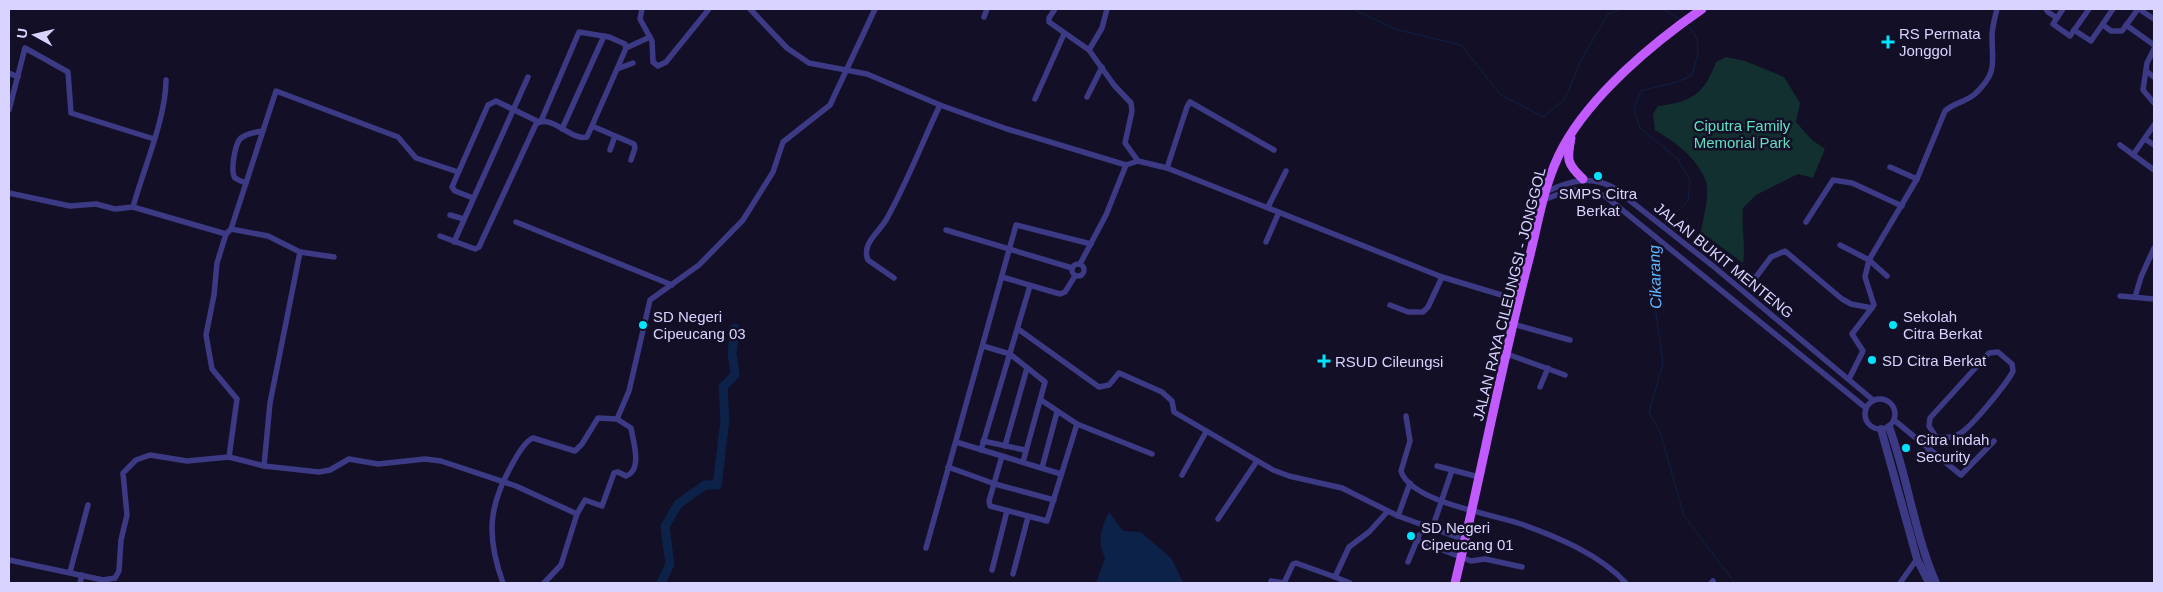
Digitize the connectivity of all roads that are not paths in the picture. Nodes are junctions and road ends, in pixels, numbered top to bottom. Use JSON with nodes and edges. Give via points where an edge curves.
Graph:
{"nodes":[{"id":1,"x":642,"y":9,"type":"edge"},
{"id":2,"x":709,"y":9,"type":"edge"},
{"id":3,"x":750,"y":9,"type":"edge"},
{"id":4,"x":875,"y":9,"type":"edge"},
{"id":5,"x":987,"y":9,"type":"edge"},
{"id":6,"x":1055,"y":9,"type":"edge"},
{"id":7,"x":1107,"y":9,"type":"edge"},
{"id":8,"x":1702,"y":9,"type":"edge"},
{"id":9,"x":1997,"y":9,"type":"edge"},
{"id":10,"x":2046,"y":9,"type":"edge"},
{"id":11,"x":2063,"y":9,"type":"edge"},
{"id":12,"x":2089,"y":9,"type":"edge"},
{"id":13,"x":2113,"y":9,"type":"edge"},
{"id":14,"x":2139,"y":9,"type":"edge"},
{"id":15,"x":984,"y":17,"type":"dead end"},
{"id":16,"x":2056,"y":18,"type":"junction"},
{"id":17,"x":2154,"y":19,"type":"edge"},
{"id":18,"x":2102,"y":25,"type":"junction"},
{"id":19,"x":2126,"y":25,"type":"junction"},
{"id":20,"x":2074,"y":30,"type":"junction"},
{"id":21,"x":1064,"y":34,"type":"junction"},
{"id":22,"x":604,"y":36,"type":"junction"},
{"id":23,"x":650,"y":37,"type":"junction"},
{"id":24,"x":628,"y":47,"type":"junction"},
{"id":25,"x":2154,"y":49,"type":"edge"},
{"id":26,"x":1089,"y":50,"type":"junction"},
{"id":27,"x":633,"y":63,"type":"dead end"},
{"id":28,"x":1102,"y":68,"type":"junction"},
{"id":29,"x":616,"y":69,"type":"junction"},
{"id":30,"x":847,"y":71,"type":"junction"},
{"id":31,"x":2146,"y":72,"type":"junction"},
{"id":32,"x":9,"y":73,"type":"edge"},
{"id":33,"x":18,"y":77,"type":"junction"},
{"id":34,"x":528,"y":77,"type":"dead end"},
{"id":35,"x":2154,"y":77,"type":"edge"},
{"id":36,"x":166,"y":80,"type":"dead end"},
{"id":37,"x":1087,"y":97,"type":"dead end"},
{"id":38,"x":1035,"y":99,"type":"dead end"},
{"id":39,"x":2154,"y":103,"type":"edge"},
{"id":40,"x":940,"y":105,"type":"junction"},
{"id":41,"x":514,"y":109,"type":"junction"},
{"id":42,"x":9,"y":110,"type":"edge"},
{"id":43,"x":540,"y":121,"type":"junction"},
{"id":44,"x":592,"y":126,"type":"junction"},
{"id":45,"x":2154,"y":126,"type":"edge"},
{"id":46,"x":562,"y":128,"type":"junction"},
{"id":47,"x":263,"y":131,"type":"junction"},
{"id":48,"x":1572,"y":132,"type":"junction"},
{"id":49,"x":615,"y":136,"type":"junction"},
{"id":50,"x":154,"y":139,"type":"junction"},
{"id":51,"x":2145,"y":139,"type":"junction"},
{"id":52,"x":2120,"y":145,"type":"dead end"},
{"id":53,"x":2154,"y":145,"type":"edge"},
{"id":54,"x":610,"y":150,"type":"dead end"},
{"id":55,"x":1274,"y":150,"type":"dead end"},
{"id":56,"x":2133,"y":155,"type":"junction"},
{"id":57,"x":631,"y":160,"type":"dead end"},
{"id":58,"x":1138,"y":161,"type":"junction"},
{"id":59,"x":1126,"y":165,"type":"junction"},
{"id":60,"x":1167,"y":168,"type":"junction"},
{"id":61,"x":1890,"y":168,"type":"dead end"},
{"id":62,"x":2154,"y":170,"type":"edge"},
{"id":63,"x":1286,"y":171,"type":"dead end"},
{"id":64,"x":458,"y":172,"type":"junction"},
{"id":65,"x":1583,"y":179,"type":"junction"},
{"id":66,"x":1917,"y":179,"type":"junction"},
{"id":67,"x":246,"y":183,"type":"junction"},
{"id":68,"x":9,"y":193,"type":"edge"},
{"id":69,"x":1544,"y":196,"type":"junction"},
{"id":70,"x":473,"y":198,"type":"junction"},
{"id":71,"x":1902,"y":206,"type":"junction"},
{"id":72,"x":133,"y":207,"type":"junction"},
{"id":73,"x":1268,"y":207,"type":"junction"},
{"id":74,"x":1279,"y":212,"type":"junction"},
{"id":75,"x":450,"y":215,"type":"dead end"},
{"id":76,"x":464,"y":219,"type":"junction"},
{"id":77,"x":516,"y":222,"type":"dead end"},
{"id":78,"x":1806,"y":222,"type":"dead end"},
{"id":79,"x":946,"y":230,"type":"dead end"},
{"id":80,"x":229,"y":231,"type":"junction"},
{"id":81,"x":440,"y":236,"type":"dead end"},
{"id":82,"x":454,"y":242,"type":"junction"},
{"id":83,"x":1266,"y":242,"type":"dead end"},
{"id":84,"x":1091,"y":244,"type":"junction"},
{"id":85,"x":1840,"y":244,"type":"dead end"},
{"id":86,"x":2154,"y":248,"type":"edge"},
{"id":87,"x":1010,"y":249,"type":"junction"},
{"id":88,"x":300,"y":252,"type":"junction"},
{"id":89,"x":334,"y":257,"type":"dead end"},
{"id":90,"x":1869,"y":260,"type":"junction"},
{"id":91,"x":1080,"y":264,"type":"junction"},
{"id":92,"x":1072,"y":268,"type":"junction"},
{"id":93,"x":1075,"y":276,"type":"junction"},
{"id":94,"x":1887,"y":276,"type":"dead end"},
{"id":95,"x":1002,"y":277,"type":"junction"},
{"id":96,"x":1442,"y":277,"type":"junction"},
{"id":97,"x":1756,"y":277,"type":"dead end"},
{"id":98,"x":894,"y":278,"type":"dead end"},
{"id":99,"x":672,"y":285,"type":"junction"},
{"id":100,"x":1030,"y":286,"type":"junction"},
{"id":101,"x":2120,"y":296,"type":"dead end"},
{"id":102,"x":2135,"y":297,"type":"junction"},
{"id":103,"x":2154,"y":299,"type":"edge"},
{"id":104,"x":1518,"y":300,"type":"junction"},
{"id":105,"x":1390,"y":306,"type":"dead end"},
{"id":106,"x":1872,"y":308,"type":"junction"},
{"id":107,"x":1513,"y":324,"type":"junction"},
{"id":108,"x":1018,"y":328,"type":"junction"},
{"id":109,"x":1570,"y":340,"type":"dead end"},
{"id":110,"x":982,"y":346,"type":"junction"},
{"id":111,"x":1010,"y":354,"type":"junction"},
{"id":112,"x":1507,"y":354,"type":"junction"},
{"id":113,"x":1027,"y":368,"type":"junction"},
{"id":114,"x":1548,"y":368,"type":"junction"},
{"id":115,"x":1565,"y":375,"type":"dead end"},
{"id":116,"x":1849,"y":379,"type":"junction"},
{"id":117,"x":1540,"y":387,"type":"dead end"},
{"id":118,"x":1041,"y":400,"type":"junction"},
{"id":119,"x":1873,"y":400,"type":"junction"},
{"id":120,"x":1866,"y":408,"type":"junction"},
{"id":121,"x":1057,"y":412,"type":"junction"},
{"id":122,"x":1406,"y":416,"type":"dead end"},
{"id":123,"x":617,"y":420,"type":"junction"},
{"id":124,"x":1894,"y":420,"type":"junction"},
{"id":125,"x":1077,"y":424,"type":"junction"},
{"id":126,"x":1885,"y":428,"type":"junction"},
{"id":127,"x":1206,"y":432,"type":"junction"},
{"id":128,"x":1936,"y":437,"type":"junction"},
{"id":129,"x":983,"y":441,"type":"junction"},
{"id":130,"x":1994,"y":441,"type":"dead end"},
{"id":131,"x":956,"y":442,"type":"junction"},
{"id":132,"x":1005,"y":446,"type":"junction"},
{"id":133,"x":1928,"y":449,"type":"junction"},
{"id":134,"x":981,"y":450,"type":"junction"},
{"id":135,"x":1025,"y":450,"type":"junction"},
{"id":136,"x":1152,"y":454,"type":"dead end"},
{"id":137,"x":1002,"y":456,"type":"junction"},
{"id":138,"x":229,"y":457,"type":"junction"},
{"id":139,"x":1257,"y":461,"type":"junction"},
{"id":140,"x":1022,"y":462,"type":"junction"},
{"id":141,"x":264,"y":466,"type":"junction"},
{"id":142,"x":1437,"y":466,"type":"dead end"},
{"id":143,"x":948,"y":467,"type":"junction"},
{"id":144,"x":1042,"y":468,"type":"junction"},
{"id":145,"x":1452,"y":470,"type":"junction"},
{"id":146,"x":1061,"y":474,"type":"junction"},
{"id":147,"x":1182,"y":475,"type":"dead end"},
{"id":148,"x":1479,"y":477,"type":"junction"},
{"id":149,"x":502,"y":481,"type":"junction"},
{"id":150,"x":1410,"y":483,"type":"junction"},
{"id":151,"x":995,"y":484,"type":"junction"},
{"id":152,"x":1054,"y":500,"type":"junction"},
{"id":153,"x":1441,"y":502,"type":"junction"},
{"id":154,"x":88,"y":505,"type":"dead end"},
{"id":155,"x":1472,"y":509,"type":"junction"},
{"id":156,"x":1007,"y":511,"type":"junction"},
{"id":157,"x":1388,"y":511,"type":"junction"},
{"id":158,"x":577,"y":514,"type":"junction"},
{"id":159,"x":1398,"y":516,"type":"junction"},
{"id":160,"x":1028,"y":517,"type":"junction"},
{"id":161,"x":1218,"y":519,"type":"dead end"},
{"id":162,"x":1432,"y":529,"type":"junction"},
{"id":163,"x":1465,"y":540,"type":"junction"},
{"id":164,"x":926,"y":548,"type":"dead end"},
{"id":165,"x":1461,"y":557,"type":"junction"},
{"id":166,"x":1917,"y":558,"type":"junction"},
{"id":167,"x":9,"y":560,"type":"edge"},
{"id":168,"x":1408,"y":562,"type":"dead end"},
{"id":169,"x":1522,"y":567,"type":"dead end"},
{"id":170,"x":992,"y":570,"type":"dead end"},
{"id":171,"x":70,"y":572,"type":"junction"},
{"id":172,"x":1013,"y":574,"type":"dead end"},
{"id":173,"x":82,"y":575,"type":"junction"},
{"id":174,"x":1336,"y":577,"type":"junction"},
{"id":175,"x":1271,"y":581,"type":"dead end"},
{"id":176,"x":80,"y":583,"type":"edge"},
{"id":177,"x":503,"y":583,"type":"edge"},
{"id":178,"x":544,"y":583,"type":"edge"},
{"id":179,"x":1350,"y":583,"type":"edge"},
{"id":180,"x":1455,"y":583,"type":"edge"},
{"id":181,"x":1626,"y":583,"type":"edge"},
{"id":182,"x":1900,"y":583,"type":"edge"},
{"id":183,"x":1929,"y":583,"type":"edge"},
{"id":184,"x":1936,"y":583,"type":"edge"}],
"edges":[{"from":1,"to":23,"type":"street","via":[[641,22]]},
{"from":2,"to":23,"type":"street","via":[[660,66],[653,62]]},
{"from":3,"to":30,"type":"street","via":[[795,56],[818,66]]},
{"from":4,"to":30,"type":"street"},
{"from":5,"to":15,"type":"street"},
{"from":6,"to":21,"type":"street","via":[[1049,22]]},
{"from":7,"to":26,"type":"street","via":[[1102,28]]},
{"from":8,"to":48,"type":"main road","name":"JALAN RAYA CILEUNGSI - JONGGOL","via":[[1670,32],[1605,92]]},
{"from":9,"to":66,"type":"street","via":[[1991,74],[1975,94],[1945,112]]},
{"from":10,"to":16,"type":"street"},
{"from":11,"to":16,"type":"street"},
{"from":12,"to":20,"type":"street"},
{"from":13,"to":18,"type":"street"},
{"from":14,"to":17,"type":"street"},
{"from":14,"to":19,"type":"street"},
{"from":16,"to":20,"type":"street","via":[[2053,24],[2070,36]]},
{"from":18,"to":19,"type":"street","via":[[2122,31]]},
{"from":18,"to":20,"type":"street","via":[[2091,41]]},
{"from":19,"to":25,"type":"street"},
{"from":21,"to":26,"type":"street"},
{"from":21,"to":38,"type":"street"},
{"from":22,"to":24,"type":"street"},
{"from":22,"to":43,"type":"street","via":[[578,34]]},
{"from":22,"to":46,"type":"street"},
{"from":23,"to":24,"type":"street"},
{"from":24,"to":29,"type":"street"},
{"from":25,"to":31,"type":"street"},
{"from":26,"to":28,"type":"street"},
{"from":27,"to":29,"type":"street"},
{"from":28,"to":37,"type":"street"},
{"from":28,"to":58,"type":"street","via":[[1132,106],[1125,143]]},
{"from":29,"to":44,"type":"street"},
{"from":30,"to":40,"type":"street","via":[[883,80]]},
{"from":30,"to":99,"type":"street","via":[[827,108],[783,142],[773,172],[744,220],[699,265]]},
{"from":31,"to":35,"type":"street"},
{"from":31,"to":39,"type":"street","via":[[2143,90]]},
{"from":32,"to":33,"type":"street"},
{"from":33,"to":42,"type":"street"},
{"from":33,"to":50,"type":"street","via":[[25,48],[68,72],[71,113]]},
{"from":34,"to":41,"type":"street"},
{"from":36,"to":50,"type":"street"},
{"from":40,"to":59,"type":"street"},
{"from":40,"to":98,"type":"street","via":[[898,198],[868,244],[868,260]]},
{"from":41,"to":43,"type":"street"},
{"from":41,"to":64,"type":"street","via":[[496,101],[488,105]]},
{"from":41,"to":70,"type":"street"},
{"from":43,"to":46,"type":"street"},
{"from":43,"to":82,"type":"street","via":[[534,127],[482,244],[475,250]]},
{"from":44,"to":46,"type":"street","via":[[584,138]]},
{"from":44,"to":49,"type":"street"},
{"from":45,"to":51,"type":"street"},
{"from":47,"to":64,"type":"street","via":[[276,91],[398,137],[416,158]]},
{"from":47,"to":67,"type":"street"},
{"from":47,"to":67,"type":"street","via":[[252,132],[240,139],[236,149],[232,171],[236,178]]},
{"from":48,"to":65,"type":"main road","via":[[1568,161]]},
{"from":48,"to":69,"type":"main road","name":"JALAN RAYA CILEUNGSI - JONGGOL","via":[[1553,167]]},
{"from":49,"to":54,"type":"street"},
{"from":49,"to":57,"type":"street","via":[[635,145]]},
{"from":50,"to":72,"type":"street"},
{"from":51,"to":53,"type":"street"},
{"from":51,"to":56,"type":"street"},
{"from":52,"to":56,"type":"street"},
{"from":55,"to":60,"type":"street","via":[[1190,102]]},
{"from":56,"to":62,"type":"street"},
{"from":58,"to":59,"type":"street"},
{"from":58,"to":60,"type":"street"},
{"from":59,"to":84,"type":"street"},
{"from":60,"to":73,"type":"street"},
{"from":61,"to":66,"type":"street"},
{"from":63,"to":73,"type":"street"},
{"from":64,"to":70,"type":"street","via":[[452,188]]},
{"from":65,"to":69,"type":"street"},
{"from":65,"to":116,"type":"street","name":"JALAN BUKIT MENTENG","via":[[1610,186]]},
{"from":66,"to":71,"type":"street"},
{"from":67,"to":80,"type":"street"},
{"from":68,"to":72,"type":"street","via":[[70,206]]},
{"from":69,"to":104,"type":"main road","name":"JALAN RAYA CILEUNGSI - JONGGOL"},
{"from":69,"to":120,"type":"street","via":[[1592,190],[1605,196]]},
{"from":70,"to":76,"type":"street"},
{"from":71,"to":78,"type":"street","via":[[1860,186],[1833,180]]},
{"from":71,"to":90,"type":"street"},
{"from":72,"to":80,"type":"street"},
{"from":73,"to":74,"type":"street"},
{"from":74,"to":83,"type":"street"},
{"from":74,"to":96,"type":"street"},
{"from":75,"to":76,"type":"street"},
{"from":76,"to":82,"type":"street"},
{"from":77,"to":99,"type":"street"},
{"from":79,"to":87,"type":"street"},
{"from":80,"to":88,"type":"street","via":[[268,236]]},
{"from":80,"to":138,"type":"street","via":[[217,263],[206,335],[212,369],[237,399]]},
{"from":81,"to":82,"type":"street"},
{"from":84,"to":87,"type":"street","via":[[1017,224]]},
{"from":84,"to":91,"type":"street"},
{"from":85,"to":90,"type":"street"},
{"from":86,"to":102,"type":"street","via":[[2140,277]]},
{"from":87,"to":92,"type":"street"},
{"from":87,"to":95,"type":"street"},
{"from":88,"to":89,"type":"street"},
{"from":88,"to":141,"type":"street","via":[[270,403]]},
{"from":90,"to":94,"type":"street"},
{"from":90,"to":106,"type":"street","via":[[1865,277],[1874,303]]},
{"from":91,"to":92,"type":"street"},
{"from":91,"to":93,"type":"street","via":[[1084,273]]},
{"from":92,"to":93,"type":"street"},
{"from":93,"to":100,"type":"street","via":[[1062,294]]},
{"from":95,"to":100,"type":"street"},
{"from":95,"to":110,"type":"street"},
{"from":96,"to":104,"type":"street"},
{"from":96,"to":105,"type":"street","via":[[1423,312],[1416,314]]},
{"from":97,"to":106,"type":"street","via":[[1771,257],[1784,251],[1842,299]]},
{"from":99,"to":123,"type":"street","via":[[653,297],[649,304],[629,391]]},
{"from":100,"to":108,"type":"street"},
{"from":101,"to":102,"type":"street"},
{"from":102,"to":103,"type":"street"},
{"from":104,"to":107,"type":"main road","name":"JALAN RAYA CILEUNGSI - JONGGOL"},
{"from":106,"to":116,"type":"street","via":[[1852,334],[1864,351]]},
{"from":107,"to":109,"type":"street"},
{"from":107,"to":112,"type":"main road","name":"JALAN RAYA CILEUNGSI - JONGGOL"},
{"from":108,"to":111,"type":"street"},
{"from":108,"to":127,"type":"street","via":[[1099,387],[1109,385],[1119,374],[1162,392],[1172,401],[1174,412]]},
{"from":110,"to":111,"type":"street"},
{"from":110,"to":131,"type":"street"},
{"from":111,"to":113,"type":"street"},
{"from":111,"to":129,"type":"street"},
{"from":112,"to":114,"type":"street"},
{"from":112,"to":148,"type":"main road","name":"JALAN RAYA CILEUNGSI - JONGGOL"},
{"from":113,"to":118,"type":"street","via":[[1044,381]]},
{"from":113,"to":132,"type":"street"},
{"from":114,"to":115,"type":"street"},
{"from":114,"to":117,"type":"street"},
{"from":116,"to":119,"type":"street","name":"JALAN BUKIT MENTENG"},
{"from":118,"to":121,"type":"street"},
{"from":118,"to":135,"type":"street"},
{"from":119,"to":120,"type":"street"},
{"from":119,"to":124,"type":"street","name":"JALAN BUKIT MENTENG","via":[[1889,401],[1895,410]]},
{"from":120,"to":126,"type":"street","via":[[1867,421],[1871,426]]},
{"from":121,"to":125,"type":"street"},
{"from":121,"to":144,"type":"street"},
{"from":122,"to":150,"type":"street","via":[[1410,441],[1401,471]]},
{"from":123,"to":149,"type":"street","via":[[598,418],[575,450],[531,439]]},
{"from":123,"to":158,"type":"street","via":[[631,428],[636,454],[632,471],[626,476],[616,472],[603,505],[585,500]]},
{"from":124,"to":126,"type":"street"},
{"from":124,"to":133,"type":"street"},
{"from":125,"to":136,"type":"street"},
{"from":125,"to":146,"type":"street"},
{"from":126,"to":166,"type":"street"},
{"from":126,"to":184,"type":"street","via":[[1901,462],[1925,558]]},
{"from":127,"to":139,"type":"street"},
{"from":127,"to":147,"type":"street"},
{"from":128,"to":128,"type":"street","via":[[1961,433],[2006,383],[2013,371],[2012,364],[1998,352],[1990,353],[1930,418],[1929,426]]},
{"from":128,"to":133,"type":"street"},
{"from":129,"to":132,"type":"street"},
{"from":129,"to":134,"type":"street"},
{"from":130,"to":133,"type":"street","via":[[1962,475]]},
{"from":131,"to":134,"type":"street"},
{"from":131,"to":143,"type":"street"},
{"from":132,"to":135,"type":"street"},
{"from":134,"to":137,"type":"street"},
{"from":135,"to":140,"type":"street"},
{"from":137,"to":140,"type":"street"},
{"from":137,"to":151,"type":"street"},
{"from":138,"to":141,"type":"street"},
{"from":138,"to":173,"type":"street","via":[[187,461],[150,455],[130,464],[123,476],[127,515],[120,540],[117,576],[103,580]]},
{"from":139,"to":157,"type":"street","via":[[1289,476],[1342,488]]},
{"from":139,"to":161,"type":"street"},
{"from":140,"to":144,"type":"street"},
{"from":141,"to":149,"type":"street","via":[[318,472],[330,470],[348,459],[378,464],[430,459]]},
{"from":142,"to":145,"type":"street"},
{"from":143,"to":151,"type":"street"},
{"from":143,"to":164,"type":"street"},
{"from":144,"to":146,"type":"street"},
{"from":145,"to":148,"type":"street"},
{"from":145,"to":153,"type":"street"},
{"from":146,"to":152,"type":"street"},
{"from":148,"to":155,"type":"main road","name":"JALAN RAYA CILEUNGSI - JONGGOL"},
{"from":149,"to":158,"type":"street"},
{"from":149,"to":177,"type":"street","via":[[494,505],[492,532]]},
{"from":150,"to":153,"type":"street"},
{"from":150,"to":159,"type":"street"},
{"from":151,"to":152,"type":"street"},
{"from":151,"to":156,"type":"street","via":[[990,505]]},
{"from":152,"to":160,"type":"street","via":[[1047,521]]},
{"from":153,"to":155,"type":"street"},
{"from":153,"to":162,"type":"street"},
{"from":154,"to":171,"type":"street"},
{"from":155,"to":163,"type":"main road","name":"JALAN RAYA CILEUNGSI - JONGGOL"},
{"from":155,"to":181,"type":"street","via":[[1524,525],[1572,546],[1607,564]]},
{"from":156,"to":160,"type":"street"},
{"from":156,"to":170,"type":"street"},
{"from":157,"to":159,"type":"street"},
{"from":157,"to":174,"type":"street","via":[[1349,548]]},
{"from":158,"to":178,"type":"street","via":[[562,564]]},
{"from":159,"to":162,"type":"street"},
{"from":160,"to":172,"type":"street"},
{"from":162,"to":163,"type":"street"},
{"from":163,"to":165,"type":"main road","name":"JALAN RAYA CILEUNGSI - JONGGOL"},
{"from":165,"to":168,"type":"street","via":[[1418,537]]},
{"from":165,"to":169,"type":"street"},
{"from":165,"to":180,"type":"main road","name":"JALAN RAYA CILEUNGSI - JONGGOL"},
{"from":166,"to":182,"type":"street"},
{"from":166,"to":183,"type":"street"},
{"from":167,"to":171,"type":"street"},
{"from":171,"to":173,"type":"street"},
{"from":173,"to":176,"type":"street"},
{"from":174,"to":175,"type":"street","via":[[1296,563],[1287,581]]},
{"from":174,"to":179,"type":"street"}]}
